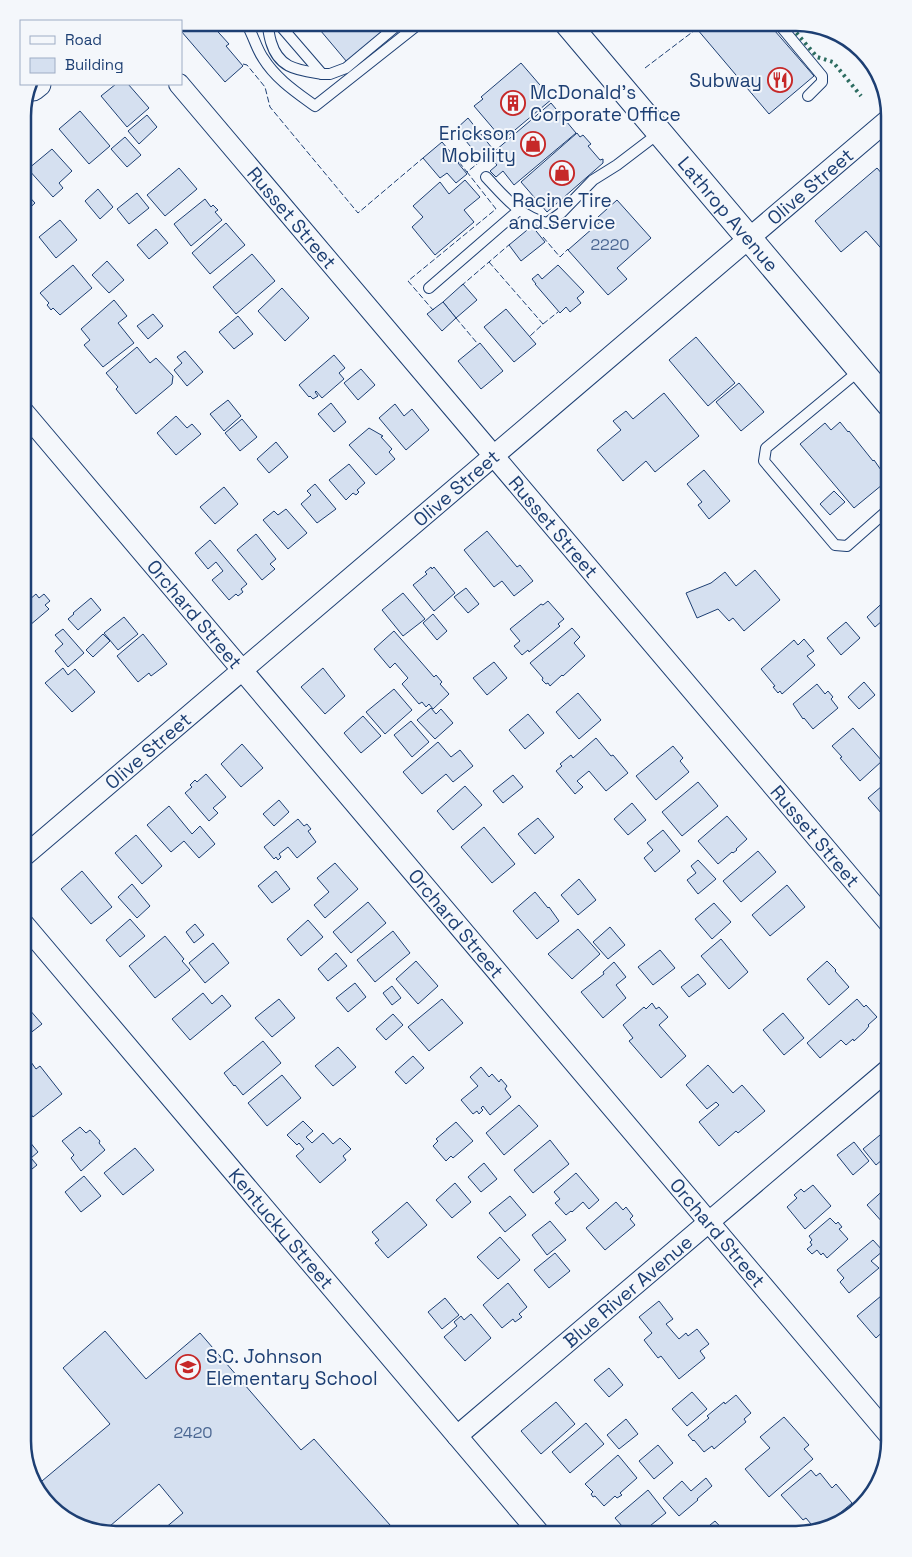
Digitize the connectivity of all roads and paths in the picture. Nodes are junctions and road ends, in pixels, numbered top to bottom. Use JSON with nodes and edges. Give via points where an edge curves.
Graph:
{"nodes":[{"id":1,"x":268,"y":31,"type":"edge"},
{"id":2,"x":286,"y":31,"type":"edge"},
{"id":3,"x":390,"y":31,"type":"edge"},
{"id":4,"x":410,"y":31,"type":"edge"},
{"id":5,"x":574,"y":31,"type":"edge"},
{"id":6,"x":785,"y":31,"type":"edge"},
{"id":7,"x":252,"y":32,"type":"joint"},
{"id":8,"x":273,"y":48,"type":"junction"},
{"id":9,"x":322,"y":74,"type":"junction"},
{"id":10,"x":180,"y":85,"type":"edge"},
{"id":11,"x":808,"y":96,"type":"dead end"},
{"id":12,"x":881,"y":127,"type":"edge"},
{"id":13,"x":660,"y":132,"type":"junction"},
{"id":14,"x":486,"y":177,"type":"dead end"},
{"id":15,"x":518,"y":211,"type":"junction"},
{"id":16,"x":750,"y":238,"type":"junction"},
{"id":17,"x":429,"y":288,"type":"dead end"},
{"id":18,"x":861,"y":370,"type":"junction"},
{"id":19,"x":881,"y":393,"type":"edge"},
{"id":20,"x":31,"y":420,"type":"edge"},
{"id":21,"x":494,"y":456,"type":"junction"},
{"id":22,"x":881,"y":517,"type":"edge"},
{"id":23,"x":242,"y":670,"type":"junction"},
{"id":24,"x":31,"y":850,"type":"edge"},
{"id":25,"x":881,"y":912,"type":"edge"},
{"id":26,"x":31,"y":932,"type":"edge"},
{"id":27,"x":881,"y":1077,"type":"edge"},
{"id":28,"x":709,"y":1222,"type":"junction"},
{"id":29,"x":881,"y":1424,"type":"edge"},
{"id":30,"x":457,"y":1436,"type":"junction"},
{"id":31,"x":533,"y":1526,"type":"edge"}],
"edges":[{"from":1,"to":8,"type":"lane"},
{"from":2,"to":9,"type":"lane"},
{"from":3,"to":9,"type":"lane","via":[[346,68]]},
{"from":4,"to":7,"type":"lane","via":[[315,106],[283,83],[262,57]]},
{"from":5,"to":13,"type":"street","name":"Lathrop Avenue"},
{"from":6,"to":11,"type":"lane","via":[[822,76],[822,82]]},
{"from":7,"to":8,"type":"lane"},
{"from":8,"to":9,"type":"lane","via":[[279,60],[289,67]]},
{"from":10,"to":21,"type":"street","name":"Russet Street"},
{"from":12,"to":16,"type":"street","name":"Olive Street"},
{"from":13,"to":15,"type":"lane","via":[[593,180],[547,223]]},
{"from":13,"to":16,"type":"street","name":"Lathrop Avenue"},
{"from":14,"to":15,"type":"lane"},
{"from":15,"to":17,"type":"lane"},
{"from":16,"to":18,"type":"street","name":"Lathrop Avenue"},
{"from":16,"to":21,"type":"street","name":"Olive Street"},
{"from":18,"to":19,"type":"street","name":"Lathrop Avenue"},
{"from":18,"to":22,"type":"lane","via":[[766,448],[764,461],[835,545],[847,546]]},
{"from":20,"to":23,"type":"street","name":"Orchard Street"},
{"from":21,"to":23,"type":"street","name":"Olive Street"},
{"from":21,"to":25,"type":"street","name":"Russet Street"},
{"from":23,"to":24,"type":"street","name":"Olive Street"},
{"from":23,"to":28,"type":"street","name":"Orchard Street"},
{"from":26,"to":30,"type":"street","name":"Kentucky Street"},
{"from":27,"to":28,"type":"street","name":"Blue River Avenue"},
{"from":28,"to":29,"type":"street","name":"Orchard Street"},
{"from":28,"to":30,"type":"street","name":"Blue River Avenue"},
{"from":30,"to":31,"type":"street","name":"Kentucky Street"}]}
